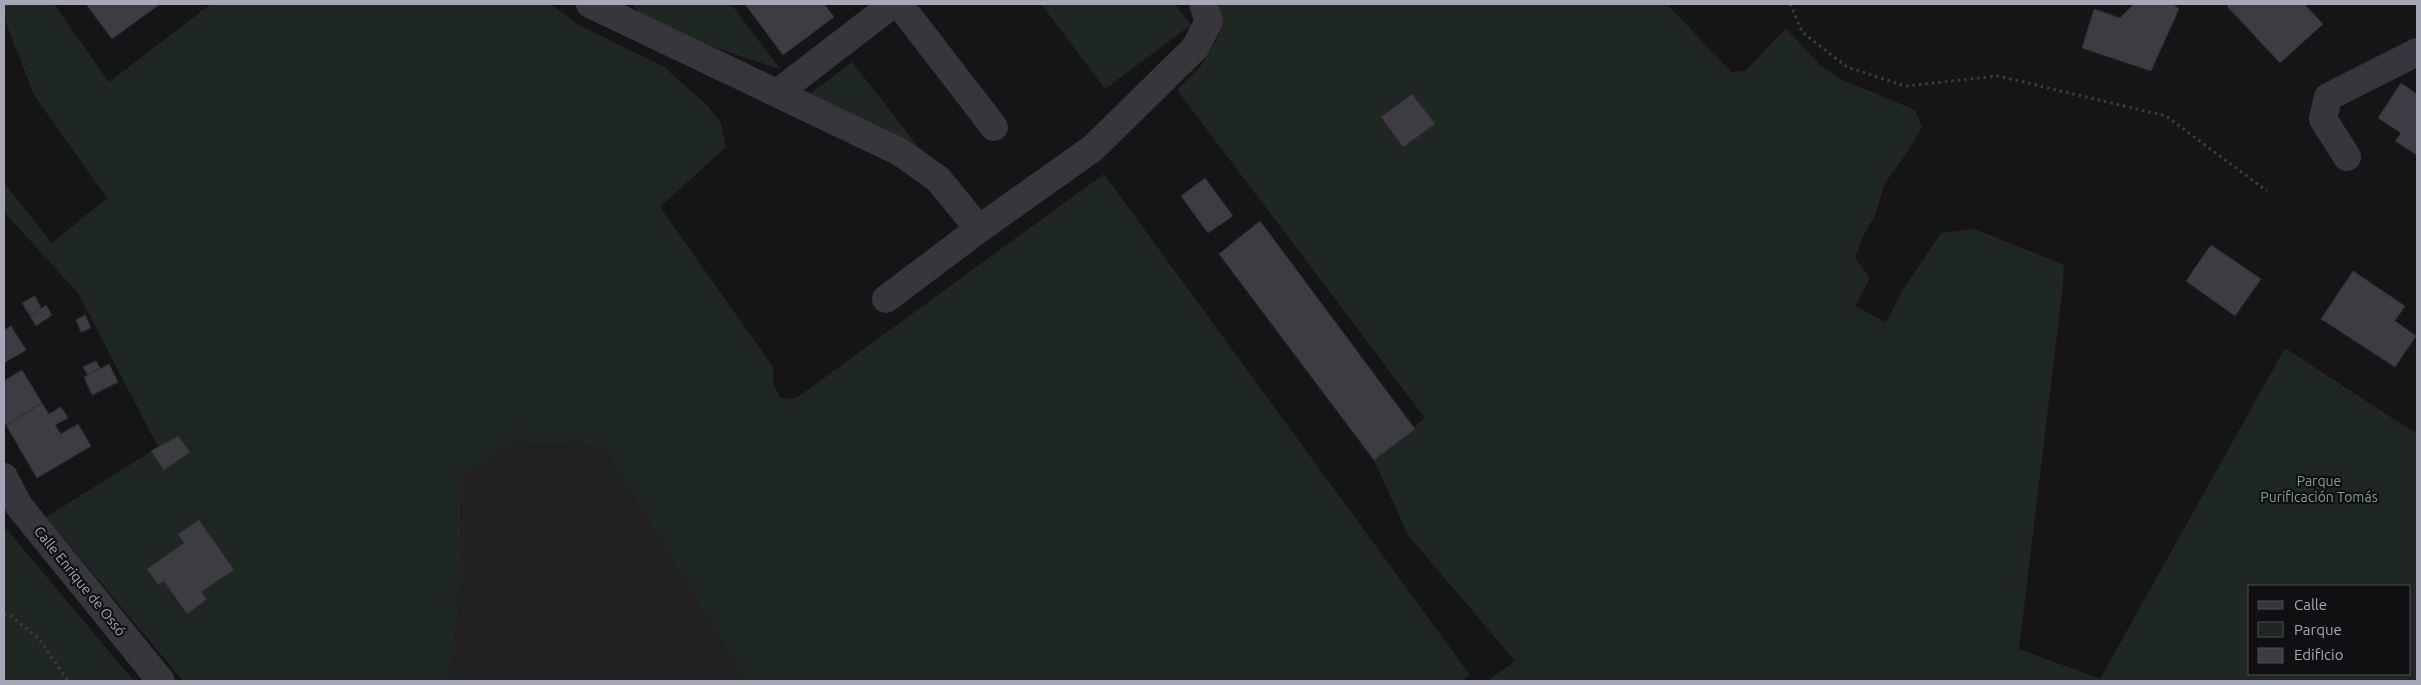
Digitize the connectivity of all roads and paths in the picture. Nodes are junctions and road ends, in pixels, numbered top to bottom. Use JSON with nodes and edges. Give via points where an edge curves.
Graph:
{"nodes":[{"id":1,"x":590,"y":4,"type":"edge"},
{"id":2,"x":893,"y":4,"type":"edge"},
{"id":3,"x":899,"y":4,"type":"edge"},
{"id":4,"x":1203,"y":4,"type":"edge"},
{"id":5,"x":1790,"y":4,"type":"edge"},
{"id":6,"x":2417,"y":52,"type":"edge"},
{"id":7,"x":777,"y":93,"type":"junction"},
{"id":8,"x":994,"y":127,"type":"dead end"},
{"id":9,"x":2348,"y":157,"type":"dead end"},
{"id":10,"x":2267,"y":191,"type":"dead end"},
{"id":11,"x":978,"y":230,"type":"junction"},
{"id":12,"x":886,"y":299,"type":"dead end"},
{"id":13,"x":4,"y":477,"type":"edge"},
{"id":14,"x":4,"y":614,"type":"edge"},
{"id":15,"x":68,"y":681,"type":"edge"},
{"id":16,"x":161,"y":681,"type":"edge"}],
"edges":[{"from":1,"to":7,"type":"street"},
{"from":2,"to":7,"type":"street"},
{"from":3,"to":8,"type":"street"},
{"from":4,"to":11,"type":"street","via":[[1209,21],[1195,48],[1093,148]]},
{"from":5,"to":10,"type":"path","via":[[1802,32],[1847,67],[1904,86],[1998,76],[2166,116]]},
{"from":6,"to":9,"type":"street","via":[[2328,97],[2323,119]]},
{"from":7,"to":11,"type":"street","via":[[900,152],[938,179]]},
{"from":11,"to":12,"type":"street"},
{"from":13,"to":16,"type":"street","name":"Calle Enrique de Ossó","via":[[19,506]]},
{"from":14,"to":15,"type":"path","via":[[10,614],[39,639]]}]}
